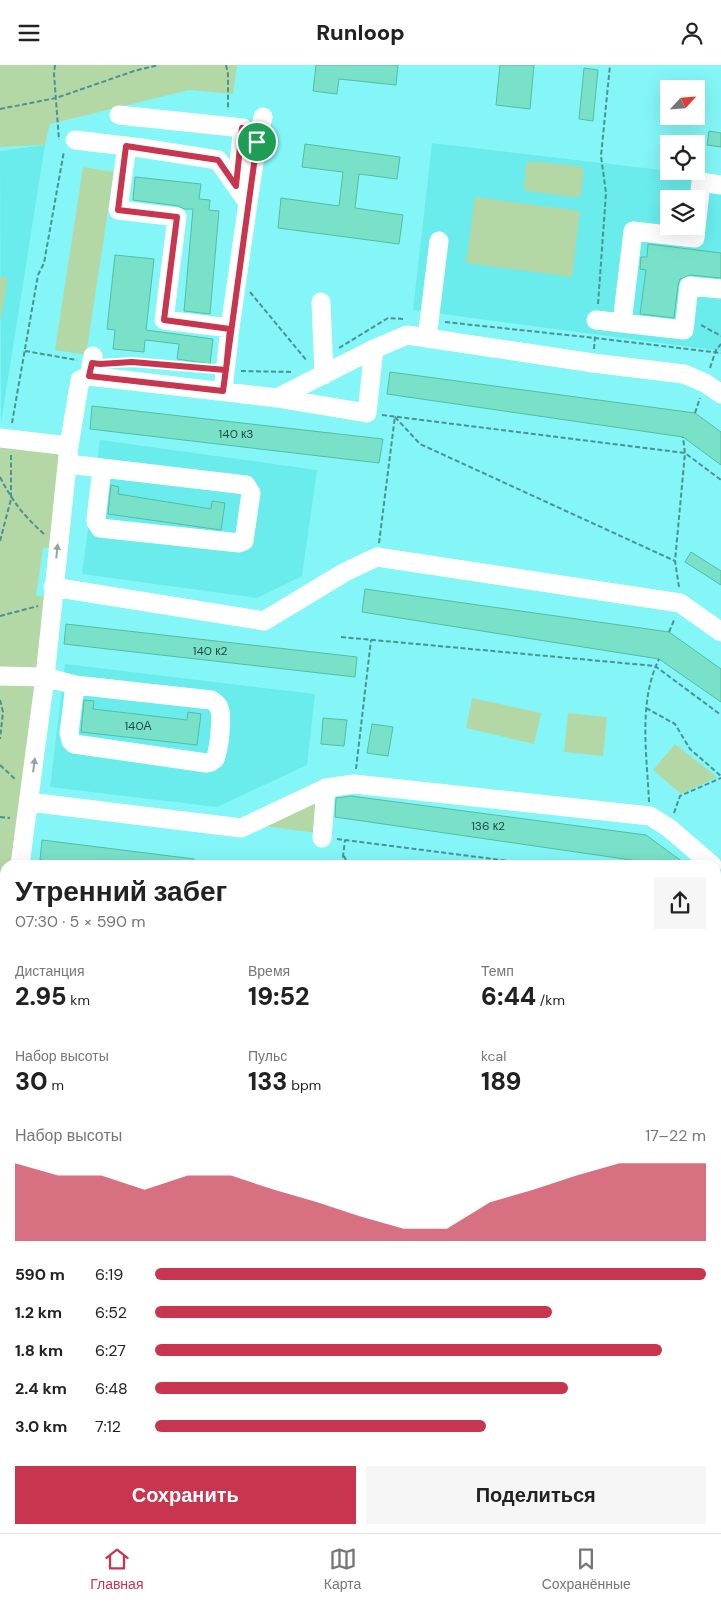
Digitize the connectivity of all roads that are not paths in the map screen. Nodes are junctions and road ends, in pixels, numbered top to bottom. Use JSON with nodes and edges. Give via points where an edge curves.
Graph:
{"nodes":[{"id":1,"x":119,"y":115,"type":"dead end"},
{"id":2,"x":263,"y":117,"type":"dead end"},
{"id":3,"x":75,"y":140,"type":"dead end"},
{"id":4,"x":126,"y":146,"type":"junction"},
{"id":5,"x":721,"y":185,"type":"edge"},
{"id":6,"x":236,"y":186,"type":"junction"},
{"id":7,"x":248,"y":203,"type":"junction"},
{"id":8,"x":440,"y":241,"type":"dead end"},
{"id":9,"x":721,"y":289,"type":"edge"},
{"id":10,"x":321,"y":302,"type":"dead end"},
{"id":11,"x":596,"y":320,"type":"road end"},
{"id":12,"x":622,"y":323,"type":"junction"},
{"id":13,"x":230,"y":329,"type":"junction"},
{"id":14,"x":427,"y":338,"type":"junction"},
{"id":15,"x":374,"y":349,"type":"junction"},
{"id":16,"x":317,"y":370,"type":"junction"},
{"id":17,"x":223,"y":391,"type":"junction"},
{"id":18,"x":721,"y":395,"type":"edge"},
{"id":19,"x":277,"y":398,"type":"junction"},
{"id":20,"x":5,"y":439,"type":"edge"},
{"id":21,"x":68,"y":455,"type":"junction"},
{"id":22,"x":102,"y":468,"type":"junction"},
{"id":23,"x":53,"y":595,"type":"junction"},
{"id":24,"x":721,"y":632,"type":"edge"},
{"id":25,"x":0,"y":676,"type":"edge"},
{"id":26,"x":45,"y":677,"type":"junction"},
{"id":27,"x":75,"y":685,"type":"junction"},
{"id":28,"x":326,"y":788,"type":"junction"},
{"id":29,"x":29,"y":802,"type":"junction"},
{"id":30,"x":322,"y":838,"type":"road end"},
{"id":31,"x":21,"y":860,"type":"edge"},
{"id":32,"x":706,"y":860,"type":"edge"}],
"edges":[{"from":1,"to":6,"type":"street","via":[[242,128]]},
{"from":2,"to":7,"type":"street"},
{"from":3,"to":4,"type":"street"},
{"from":4,"to":6,"type":"street","via":[[218,160]]},
{"from":4,"to":13,"type":"street","via":[[118,210],[177,217],[164,320]]},
{"from":5,"to":12,"type":"street","via":[[701,182],[695,238],[633,231]]},
{"from":6,"to":7,"type":"street"},
{"from":7,"to":13,"type":"street"},
{"from":8,"to":14,"type":"street"},
{"from":9,"to":12,"type":"street","via":[[689,286],[684,330]]},
{"from":10,"to":16,"type":"street"},
{"from":11,"to":12,"type":"street"},
{"from":13,"to":17,"type":"street"},
{"from":14,"to":15,"type":"street","via":[[407,335]]},
{"from":14,"to":18,"type":"street","via":[[684,373]]},
{"from":15,"to":16,"type":"street"},
{"from":15,"to":19,"type":"street","via":[[367,413]]},
{"from":16,"to":19,"type":"street"},
{"from":17,"to":19,"type":"street"},
{"from":17,"to":21,"type":"street","via":[[91,365],[80,380]]},
{"from":20,"to":21,"type":"street"},
{"from":21,"to":22,"type":"street"},
{"from":23,"to":21,"type":"street","one_way":true},
{"from":22,"to":22,"type":"street","via":[[246,485],[251,493],[244,541],[100,528],[96,519]]},
{"from":23,"to":24,"type":"street","via":[[264,621],[345,572],[377,557],[680,603]]},
{"from":23,"to":26,"type":"street"},
{"from":25,"to":26,"type":"street"},
{"from":26,"to":27,"type":"street"},
{"from":29,"to":26,"type":"street","one_way":true},
{"from":27,"to":27,"type":"street","via":[[211,700],[220,709],[221,716],[215,759],[206,763],[74,743],[69,733]]},
{"from":28,"to":29,"type":"street","via":[[240,828]]},
{"from":28,"to":30,"type":"street"},
{"from":28,"to":32,"type":"street","via":[[354,784],[650,816]]},
{"from":29,"to":31,"type":"street"}]}
